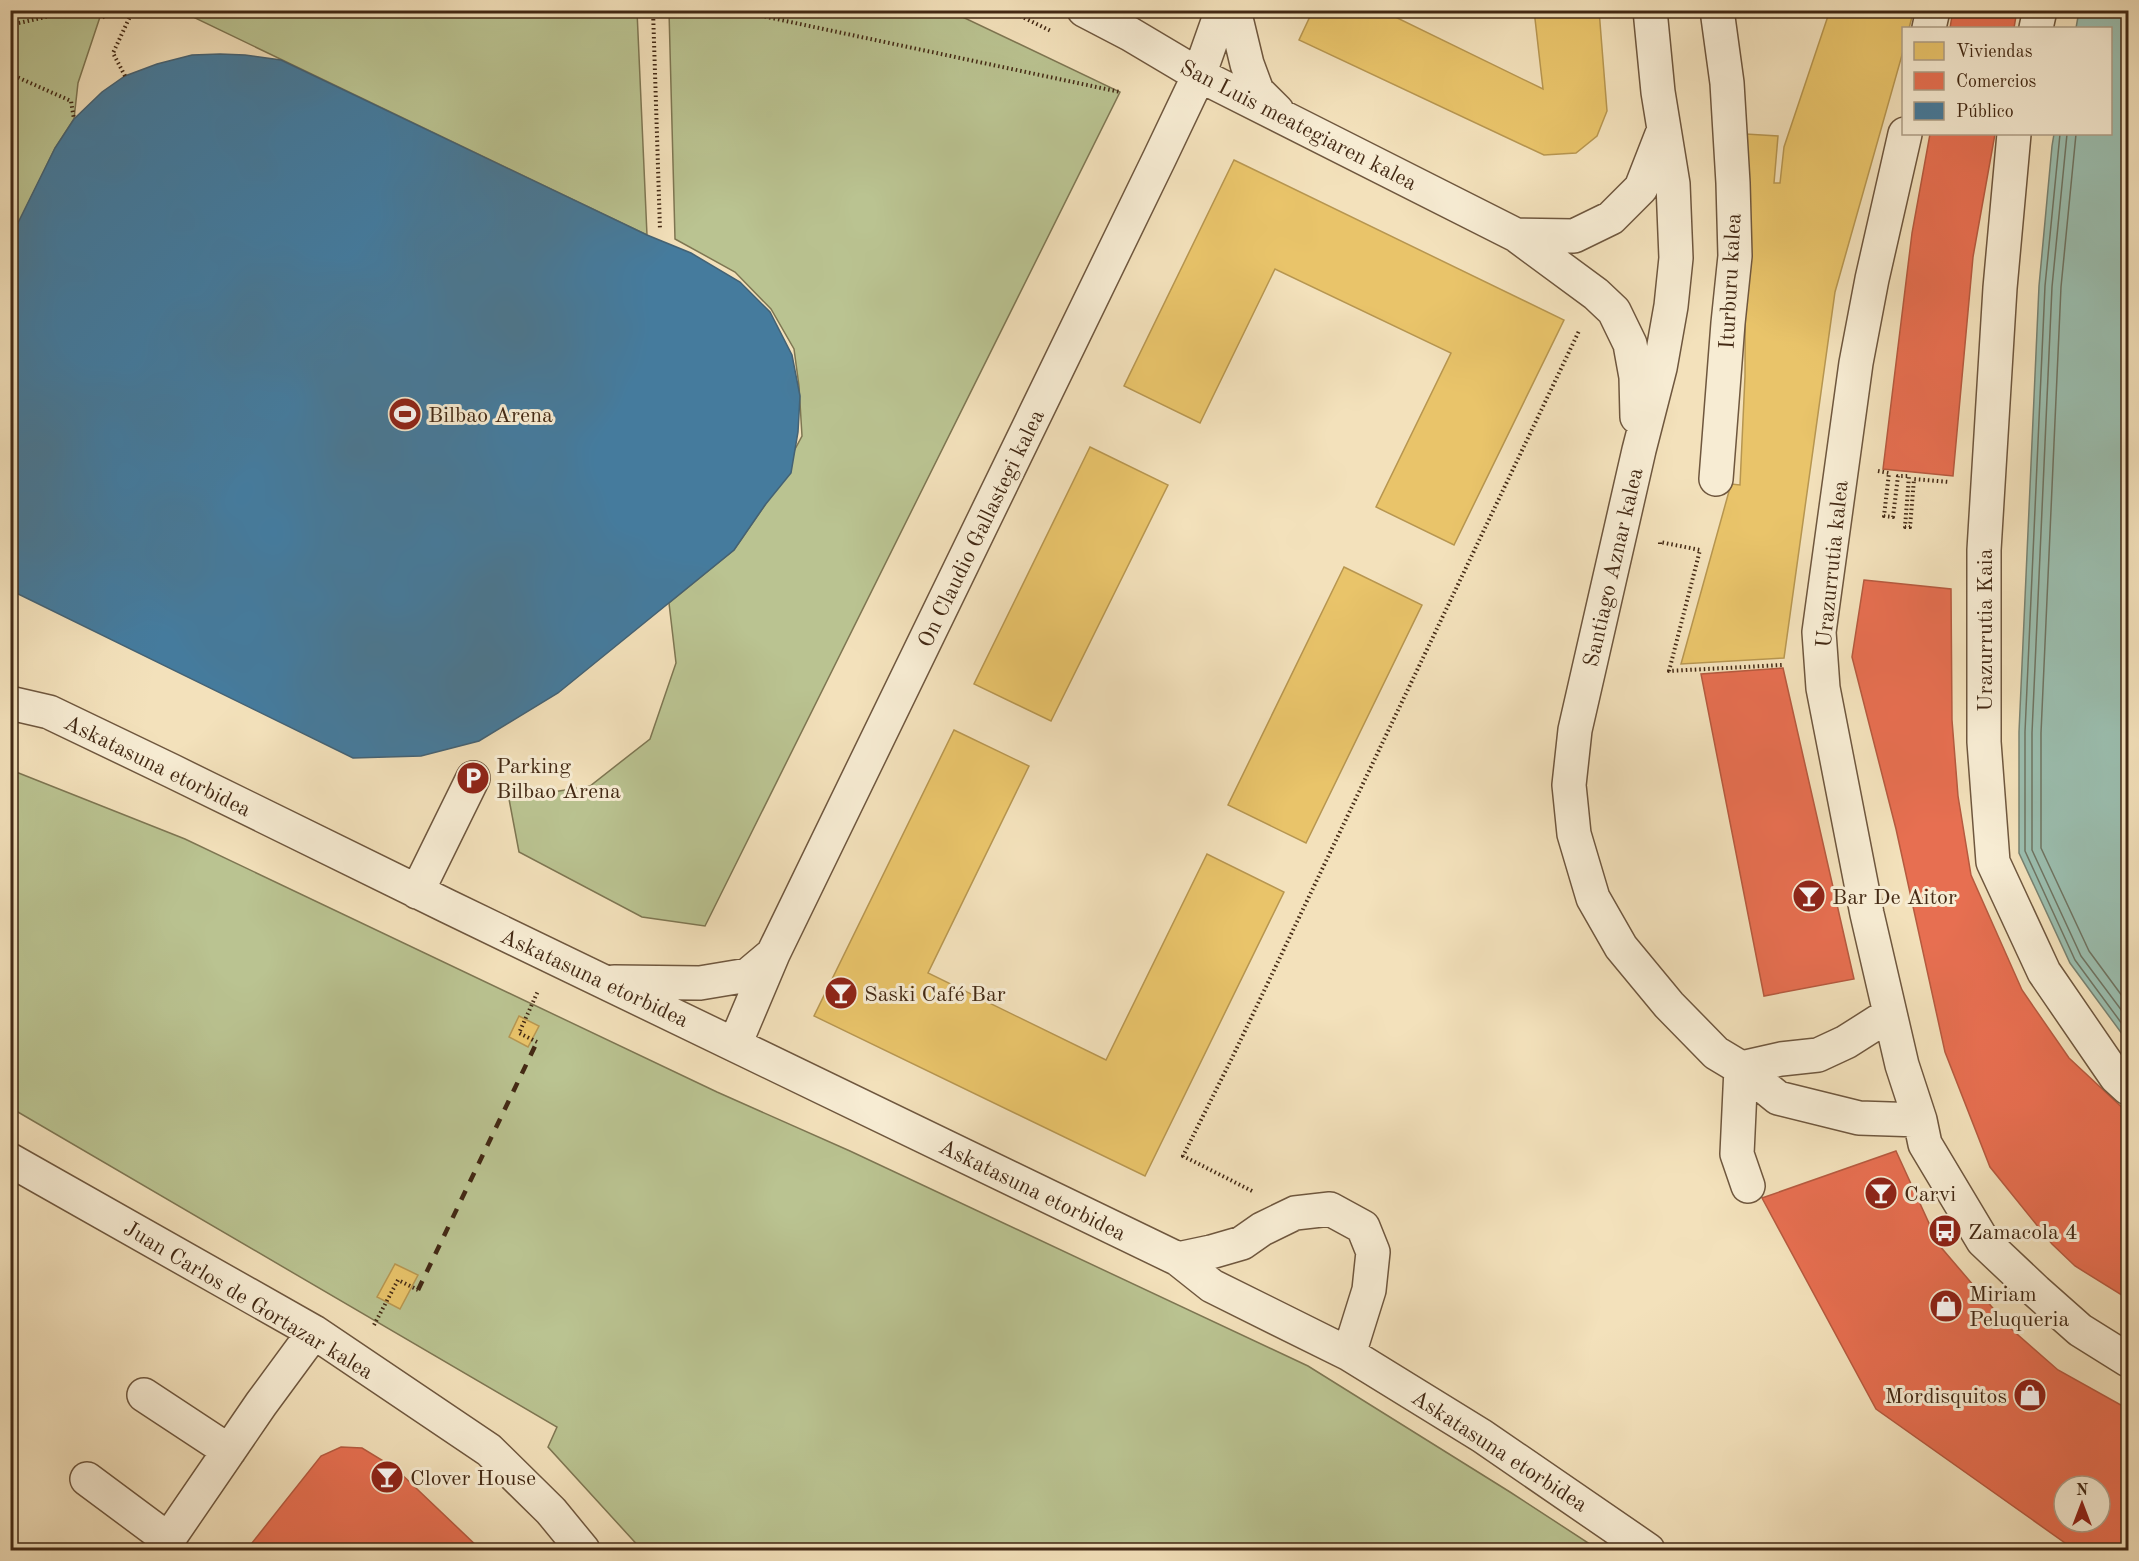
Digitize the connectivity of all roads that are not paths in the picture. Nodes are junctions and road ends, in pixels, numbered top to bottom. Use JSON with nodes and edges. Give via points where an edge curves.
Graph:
{"nodes":[{"id":1,"x":1084,"y":10,"type":"edge"},
{"id":2,"x":1222,"y":10,"type":"edge"},
{"id":3,"x":1234,"y":10,"type":"edge"},
{"id":4,"x":1650,"y":10,"type":"edge"},
{"id":5,"x":1717,"y":10,"type":"edge"},
{"id":6,"x":1933,"y":10,"type":"edge"},
{"id":7,"x":2040,"y":10,"type":"edge"},
{"id":8,"x":1929,"y":27,"type":"edge"},
{"id":9,"x":2036,"y":27,"type":"edge"},
{"id":10,"x":1199,"y":75,"type":"junction"},
{"id":11,"x":1286,"y":120,"type":"junction"},
{"id":12,"x":1665,"y":126,"type":"junction"},
{"id":13,"x":1905,"y":135,"type":"edge"},
{"id":14,"x":2014,"y":135,"type":"edge"},
{"id":15,"x":1516,"y":236,"type":"junction"},
{"id":16,"x":1639,"y":450,"type":"junction"},
{"id":17,"x":1716,"y":479,"type":"dead end"},
{"id":18,"x":10,"y":703,"type":"edge"},
{"id":19,"x":473,"y":778,"type":"dead end"},
{"id":20,"x":417,"y":892,"type":"junction"},
{"id":21,"x":773,"y":954,"type":"junction"},
{"id":22,"x":604,"y":982,"type":"junction"},
{"id":23,"x":1890,"y":1014,"type":"junction"},
{"id":24,"x":735,"y":1044,"type":"junction"},
{"id":25,"x":1741,"y":1068,"type":"junction"},
{"id":26,"x":2128,"y":1088,"type":"edge"},
{"id":27,"x":1920,"y":1120,"type":"junction"},
{"id":28,"x":10,"y":1160,"type":"edge"},
{"id":29,"x":1748,"y":1186,"type":"dead end"},
{"id":30,"x":1178,"y":1259,"type":"junction"},
{"id":31,"x":314,"y":1332,"type":"junction"},
{"id":32,"x":1349,"y":1354,"type":"junction"},
{"id":33,"x":2128,"y":1360,"type":"edge"},
{"id":34,"x":144,"y":1395,"type":"dead end"},
{"id":35,"x":229,"y":1451,"type":"junction"},
{"id":36,"x":87,"y":1479,"type":"dead end"},
{"id":37,"x":165,"y":1545,"type":"edge"},
{"id":38,"x":583,"y":1551,"type":"edge"},
{"id":39,"x":1648,"y":1551,"type":"edge"}],
"edges":[{"from":1,"to":10,"type":"street","name":"San Luis meategiaren kalea"},
{"from":2,"to":10,"type":"street","name":"On Claudio Gallastegi kalea"},
{"from":3,"to":11,"type":"street","via":[[1257,91]]},
{"from":4,"to":12,"type":"street","name":"Santiago Aznar kalea"},
{"from":5,"to":17,"type":"street","name":"Iturburu kalea","via":[[1727,83],[1736,256]]},
{"from":6,"to":8,"type":"street"},
{"from":7,"to":9,"type":"street"},
{"from":10,"to":11,"type":"street","name":"San Luis meategiaren kalea"},
{"from":10,"to":21,"type":"street","name":"On Claudio Gallastegi kalea"},
{"from":11,"to":15,"type":"street","name":"San Luis meategiaren kalea"},
{"from":12,"to":15,"type":"street","name":"San Luis meategiaren kalea","via":[[1641,188],[1611,218],[1574,236]]},
{"from":12,"to":16,"type":"street","name":"Santiago Aznar kalea","via":[[1673,184],[1676,258],[1660,368]]},
{"from":13,"to":23,"type":"street","name":"Urazurrutia kalea","via":[[1856,363],[1819,632],[1823,688]]},
{"from":14,"to":26,"type":"street","name":"Urazurrutia Kaia","via":[[1984,550],[1984,742],[1993,862],[2044,972],[2116,1077]]},
{"from":15,"to":16,"type":"street","name":"San Luis meategiaren kalea","via":[[1614,311],[1630,344],[1636,377]]},
{"from":16,"to":25,"type":"street","name":"Santiago Aznar kalea","via":[[1575,730],[1569,786],[1574,834],[1593,898],[1621,947],[1708,1046]]},
{"from":18,"to":20,"type":"street","name":"Askatasuna etorbidea","via":[[49,712]]},
{"from":19,"to":20,"type":"street"},
{"from":20,"to":22,"type":"street","name":"Askatasuna etorbidea"},
{"from":21,"to":22,"type":"street","via":[[748,975],[700,983]]},
{"from":21,"to":24,"type":"street","name":"On Claudio Gallastegi kalea"},
{"from":22,"to":24,"type":"street","name":"Askatasuna etorbidea"},
{"from":23,"to":25,"type":"street","via":[[1818,1055]]},
{"from":23,"to":27,"type":"street","name":"Urazurrutia kalea"},
{"from":24,"to":30,"type":"street","name":"Askatasuna etorbidea"},
{"from":25,"to":27,"type":"street","name":"Santiago Aznar kalea","via":[[1778,1098],[1859,1118]]},
{"from":25,"to":29,"type":"street","via":[[1737,1154]]},
{"from":27,"to":33,"type":"street","name":"Urazurrutia kalea","via":[[1925,1143],[1983,1240],[2080,1330]]},
{"from":28,"to":31,"type":"street","name":"Juan Carlos de Gortazar kalea"},
{"from":30,"to":32,"type":"street","name":"Askatasuna etorbidea","via":[[1212,1286]]},
{"from":30,"to":32,"type":"street","via":[[1242,1243],[1295,1213],[1330,1209],[1363,1227],[1373,1252],[1370,1281]]},
{"from":31,"to":35,"type":"street"},
{"from":31,"to":38,"type":"street","name":"Juan Carlos de Gortazar kalea","via":[[489,1450],[551,1511]]},
{"from":32,"to":39,"type":"street","name":"Askatasuna etorbidea","via":[[1482,1436]]},
{"from":34,"to":35,"type":"street"},
{"from":35,"to":37,"type":"street"},
{"from":36,"to":37,"type":"street"}]}
